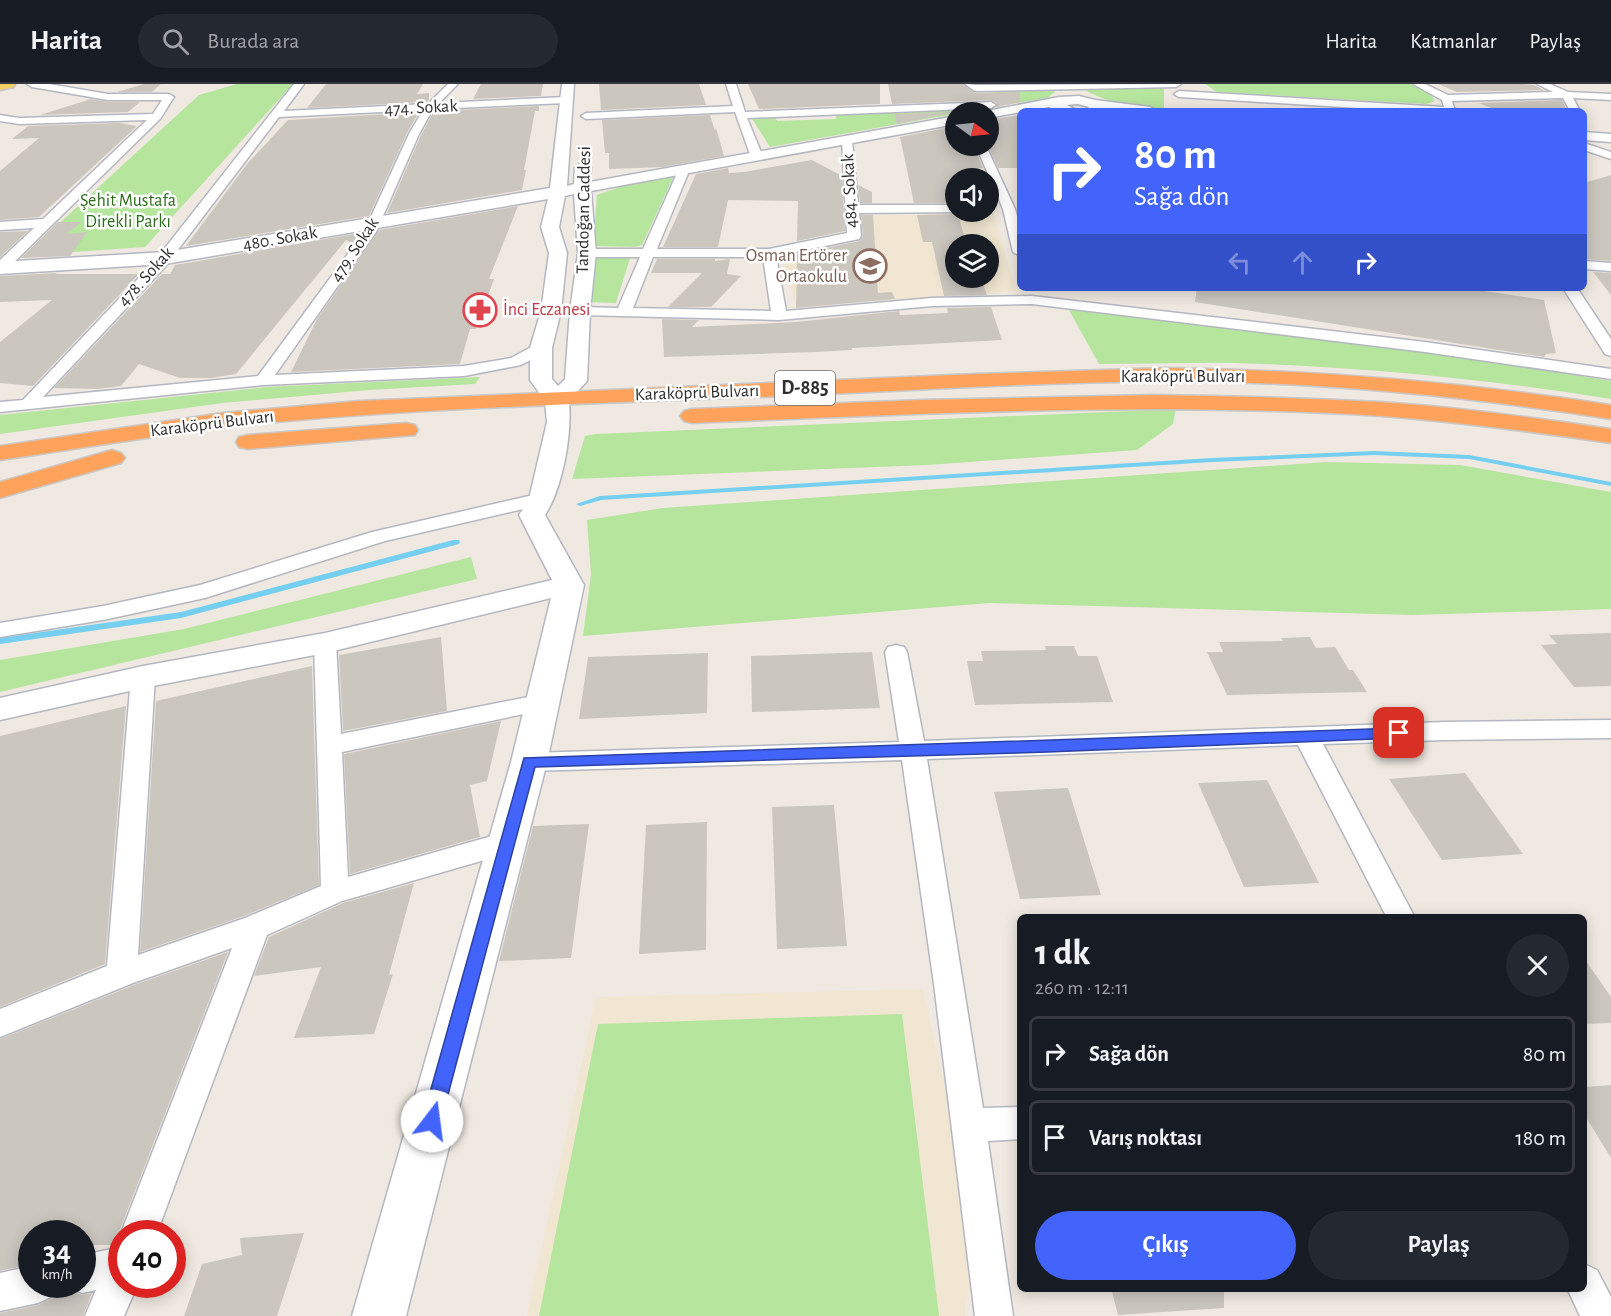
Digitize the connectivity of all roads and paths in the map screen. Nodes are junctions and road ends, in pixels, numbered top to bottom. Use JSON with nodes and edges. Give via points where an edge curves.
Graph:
{"nodes":[{"id":1,"x":9,"y":84,"type":"edge"},
{"id":2,"x":32,"y":84,"type":"edge"},
{"id":3,"x":63,"y":84,"type":"edge"},
{"id":4,"x":300,"y":84,"type":"edge"},
{"id":5,"x":453,"y":84,"type":"edge"},
{"id":6,"x":731,"y":84,"type":"edge"},
{"id":7,"x":1418,"y":84,"type":"edge"},
{"id":8,"x":1542,"y":84,"type":"edge"},
{"id":9,"x":1549,"y":84,"type":"edge"},
{"id":10,"x":1590,"y":84,"type":"edge"},
{"id":11,"x":1062,"y":85,"type":"edge"},
{"id":12,"x":0,"y":86,"type":"edge"},
{"id":13,"x":972,"y":86,"type":"edge"},
{"id":14,"x":173,"y":87,"type":"dead end"},
{"id":15,"x":46,"y":88,"type":"junction"},
{"id":16,"x":1177,"y":91,"type":"edge"},
{"id":17,"x":567,"y":92,"type":"edge"},
{"id":18,"x":1566,"y":95,"type":"junction"},
{"id":19,"x":141,"y":96,"type":"junction"},
{"id":20,"x":1611,"y":96,"type":"edge"},
{"id":21,"x":108,"y":97,"type":"junction"},
{"id":22,"x":1446,"y":98,"type":"junction"},
{"id":23,"x":1059,"y":101,"type":"junction"},
{"id":24,"x":986,"y":102,"type":"edge"},
{"id":25,"x":1093,"y":105,"type":"edge"},
{"id":26,"x":429,"y":108,"type":"junction"},
{"id":27,"x":1063,"y":108,"type":"edge"},
{"id":28,"x":1122,"y":108,"type":"edge"},
{"id":29,"x":1410,"y":108,"type":"edge"},
{"id":30,"x":1450,"y":108,"type":"edge"},
{"id":31,"x":1573,"y":108,"type":"edge"},
{"id":32,"x":999,"y":109,"type":"edge"},
{"id":33,"x":945,"y":110,"type":"edge"},
{"id":34,"x":999,"y":110,"type":"edge"},
{"id":35,"x":740,"y":112,"type":"junction"},
{"id":36,"x":1017,"y":112,"type":"edge"},
{"id":37,"x":275,"y":114,"type":"junction"},
{"id":38,"x":586,"y":115,"type":"dead end"},
{"id":39,"x":156,"y":117,"type":"junction"},
{"id":40,"x":0,"y":118,"type":"edge"},
{"id":41,"x":79,"y":120,"type":"junction"},
{"id":42,"x":19,"y":121,"type":"junction"},
{"id":43,"x":945,"y":122,"type":"edge"},
{"id":44,"x":0,"y":127,"type":"edge"},
{"id":45,"x":0,"y":133,"type":"edge"},
{"id":46,"x":1587,"y":137,"type":"edge"},
{"id":47,"x":1611,"y":138,"type":"edge"},
{"id":48,"x":1587,"y":139,"type":"edge"},
{"id":49,"x":848,"y":141,"type":"junction"},
{"id":50,"x":584,"y":152,"type":"dead end"},
{"id":51,"x":985,"y":156,"type":"edge"},
{"id":52,"x":1611,"y":156,"type":"edge"},
{"id":53,"x":757,"y":157,"type":"junction"},
{"id":54,"x":683,"y":171,"type":"junction"},
{"id":55,"x":582,"y":187,"type":"junction"},
{"id":56,"x":558,"y":191,"type":"junction"},
{"id":57,"x":1000,"y":194,"type":"junction"},
{"id":58,"x":1017,"y":194,"type":"edge"},
{"id":59,"x":853,"y":209,"type":"junction"},
{"id":60,"x":945,"y":209,"type":"edge"},
{"id":61,"x":375,"y":222,"type":"junction"},
{"id":62,"x":46,"y":223,"type":"junction"},
{"id":63,"x":0,"y":226,"type":"edge"},
{"id":64,"x":1017,"y":233,"type":"edge"},
{"id":65,"x":587,"y":253,"type":"junction"},
{"id":66,"x":647,"y":253,"type":"junction"},
{"id":67,"x":769,"y":253,"type":"junction"},
{"id":68,"x":165,"y":258,"type":"junction"},
{"id":69,"x":1587,"y":265,"type":"edge"},
{"id":70,"x":1611,"y":267,"type":"edge"},
{"id":71,"x":0,"y":268,"type":"edge"},
{"id":72,"x":1572,"y":291,"type":"edge"},
{"id":73,"x":1030,"y":294,"type":"edge"},
{"id":74,"x":580,"y":311,"type":"junction"},
{"id":75,"x":624,"y":311,"type":"junction"},
{"id":76,"x":779,"y":316,"type":"junction"},
{"id":77,"x":541,"y":348,"type":"junction"},
{"id":78,"x":1611,"y":351,"type":"edge"},
{"id":79,"x":1611,"y":374,"type":"edge"},
{"id":80,"x":263,"y":381,"type":"junction"},
{"id":81,"x":27,"y":405,"type":"junction"},
{"id":82,"x":0,"y":407,"type":"edge"},
{"id":83,"x":1611,"y":412,"type":"edge"},
{"id":84,"x":558,"y":416,"type":"junction"},
{"id":85,"x":671,"y":416,"type":"dead end"},
{"id":86,"x":430,"y":428,"type":"dead end"},
{"id":87,"x":1611,"y":436,"type":"edge"},
{"id":88,"x":229,"y":444,"type":"dead end"},
{"id":89,"x":0,"y":453,"type":"edge"},
{"id":90,"x":147,"y":453,"type":"dead end"},
{"id":91,"x":112,"y":458,"type":"junction"},
{"id":92,"x":0,"y":476,"type":"edge"},
{"id":93,"x":0,"y":490,"type":"edge"},
{"id":94,"x":542,"y":499,"type":"junction"},
{"id":95,"x":569,"y":585,"type":"junction"},
{"id":96,"x":0,"y":630,"type":"edge"},
{"id":97,"x":325,"y":643,"type":"junction"},
{"id":98,"x":896,"y":652,"type":"dead end"},
{"id":99,"x":143,"y":677,"type":"junction"},
{"id":100,"x":543,"y":702,"type":"junction"},
{"id":101,"x":0,"y":709,"type":"edge"},
{"id":102,"x":1611,"y":729,"type":"edge"},
{"id":103,"x":1306,"y":736,"type":"junction"},
{"id":104,"x":331,"y":745,"type":"junction"},
{"id":105,"x":914,"y":750,"type":"junction"},
{"id":106,"x":529,"y":762,"type":"junction"},
{"id":107,"x":506,"y":843,"type":"junction"},
{"id":108,"x":335,"y":892,"type":"junction"},
{"id":109,"x":1399,"y":914,"type":"edge"},
{"id":110,"x":255,"y":927,"type":"junction"},
{"id":111,"x":122,"y":974,"type":"junction"},
{"id":112,"x":0,"y":1023,"type":"edge"},
{"id":113,"x":1017,"y":1123,"type":"edge"},
{"id":114,"x":970,"y":1125,"type":"junction"},
{"id":115,"x":144,"y":1220,"type":"edge"},
{"id":116,"x":18,"y":1288,"type":"edge"},
{"id":117,"x":0,"y":1292,"type":"edge"},
{"id":118,"x":112,"y":1298,"type":"edge"},
{"id":119,"x":104,"y":1316,"type":"edge"},
{"id":120,"x":379,"y":1316,"type":"edge"},
{"id":121,"x":994,"y":1316,"type":"edge"}],
"edges":[{"from":1,"to":12,"type":"main road"},
{"from":2,"to":15,"type":"street"},
{"from":3,"to":15,"type":"street"},
{"from":4,"to":37,"type":"street","name":"478. Sokak"},
{"from":5,"to":26,"type":"street","name":"479. Sokak"},
{"from":6,"to":35,"type":"street","via":[[728,97]]},
{"from":7,"to":22,"type":"street"},
{"from":8,"to":9,"type":"street"},
{"from":8,"to":18,"type":"street"},
{"from":10,"to":20,"type":"street"},
{"from":11,"to":13,"type":"street"},
{"from":11,"to":16,"type":"street"},
{"from":11,"to":23,"type":"street"},
{"from":11,"to":25,"type":"street"},
{"from":13,"to":24,"type":"street"},
{"from":14,"to":19,"type":"street"},
{"from":15,"to":21,"type":"street"},
{"from":16,"to":29,"type":"street"},
{"from":17,"to":26,"type":"street","name":"474. Sokak"},
{"from":17,"to":56,"type":"street","name":"Tandoğan Caddesi"},
{"from":18,"to":20,"type":"street"},
{"from":18,"to":22,"type":"street"},
{"from":18,"to":31,"type":"street"},
{"from":19,"to":21,"type":"street"},
{"from":19,"to":39,"type":"street","via":[[169,97]]},
{"from":21,"to":41,"type":"street"},
{"from":22,"to":30,"type":"street"},
{"from":23,"to":25,"type":"street"},
{"from":23,"to":27,"type":"street","via":[[1057,106]]},
{"from":23,"to":32,"type":"street"},
{"from":25,"to":28,"type":"street"},
{"from":26,"to":37,"type":"street","name":"474. Sokak"},
{"from":26,"to":61,"type":"street","name":"479. Sokak"},
{"from":33,"to":35,"type":"street"},
{"from":34,"to":36,"type":"street"},
{"from":35,"to":38,"type":"street"},
{"from":35,"to":53,"type":"street"},
{"from":37,"to":68,"type":"street","name":"478. Sokak"},
{"from":39,"to":41,"type":"street"},
{"from":39,"to":62,"type":"street"},
{"from":40,"to":42,"type":"street"},
{"from":41,"to":42,"type":"street"},
{"from":42,"to":44,"type":"street"},
{"from":42,"to":45,"type":"street"},
{"from":43,"to":49,"type":"street","name":"480. Sokak"},
{"from":46,"to":47,"type":"street"},
{"from":48,"to":52,"type":"street"},
{"from":49,"to":53,"type":"street","name":"480. Sokak"},
{"from":49,"to":59,"type":"street","name":"484. Sokak"},
{"from":50,"to":55,"type":"street","name":"Tandoğan Caddesi"},
{"from":51,"to":57,"type":"street"},
{"from":53,"to":54,"type":"street","name":"480. Sokak"},
{"from":54,"to":55,"type":"street","name":"480. Sokak"},
{"from":54,"to":66,"type":"street"},
{"from":55,"to":56,"type":"street","name":"480. Sokak"},
{"from":55,"to":65,"type":"street","name":"Tandoğan Caddesi"},
{"from":56,"to":61,"type":"street","name":"480. Sokak"},
{"from":56,"to":77,"type":"street","name":"Tandoğan Caddesi","via":[[550,227],[558,252],[551,311]]},
{"from":57,"to":58,"type":"street"},
{"from":57,"to":64,"type":"street"},
{"from":59,"to":60,"type":"street"},
{"from":59,"to":67,"type":"street","name":"484. Sokak","via":[[854,236]]},
{"from":61,"to":68,"type":"street","name":"480. Sokak"},
{"from":61,"to":80,"type":"street","name":"479. Sokak"},
{"from":62,"to":63,"type":"street"},
{"from":62,"to":71,"type":"street"},
{"from":65,"to":66,"type":"street"},
{"from":65,"to":74,"type":"street","name":"Tandoğan Caddesi"},
{"from":66,"to":67,"type":"street"},
{"from":66,"to":75,"type":"street"},
{"from":67,"to":76,"type":"street"},
{"from":68,"to":71,"type":"street","name":"480. Sokak"},
{"from":68,"to":81,"type":"street","name":"478. Sokak"},
{"from":69,"to":70,"type":"street"},
{"from":72,"to":78,"type":"street"},
{"from":73,"to":76,"type":"street"},
{"from":73,"to":79,"type":"street"},
{"from":74,"to":75,"type":"street"},
{"from":74,"to":84,"type":"street","name":"Tandoğan Caddesi","via":[[576,381]]},
{"from":75,"to":76,"type":"street"},
{"from":77,"to":80,"type":"street","via":[[514,362],[464,371]]},
{"from":77,"to":84,"type":"street","name":"Tandoğan Caddesi","via":[[541,380]]},
{"from":80,"to":81,"type":"street"},
{"from":81,"to":82,"type":"street"},
{"from":83,"to":84,"type":"highway","name":"Karaköprü Bulvarı","number":"D-885","via":[[1420,387],[1169,375],[1037,378]]},
{"from":84,"to":89,"type":"highway","name":"Karaköprü Bulvarı","number":"D-885","via":[[297,413]]},
{"from":84,"to":94,"type":"street","name":"Tandoğan Caddesi"},
{"from":85,"to":87,"type":"highway","name":"Karaköprü Bulvarı","number":"D-885","via":[[1205,401],[1431,412],[1499,418]]},
{"from":86,"to":88,"type":"highway","name":"Karaköprü Bulvarı"},
{"from":90,"to":91,"type":"highway","name":"Karaköprü Bulvarı"},
{"from":91,"to":92,"type":"highway","name":"Karaköprü Bulvarı"},
{"from":91,"to":93,"type":"highway"},
{"from":94,"to":95,"type":"street","name":"Tandoğan Caddesi","via":[[532,514]]},
{"from":94,"to":96,"type":"street","via":[[378,536],[205,591]]},
{"from":95,"to":97,"type":"street"},
{"from":95,"to":100,"type":"street"},
{"from":97,"to":99,"type":"street"},
{"from":97,"to":104,"type":"street"},
{"from":98,"to":105,"type":"street"},
{"from":99,"to":101,"type":"street"},
{"from":99,"to":111,"type":"street"},
{"from":100,"to":104,"type":"street"},
{"from":100,"to":106,"type":"street"},
{"from":102,"to":103,"type":"street"},
{"from":103,"to":105,"type":"street"},
{"from":103,"to":109,"type":"street"},
{"from":104,"to":108,"type":"street"},
{"from":105,"to":106,"type":"street"},
{"from":105,"to":114,"type":"street"},
{"from":106,"to":107,"type":"street"},
{"from":107,"to":108,"type":"street"},
{"from":107,"to":120,"type":"street"},
{"from":108,"to":110,"type":"street"},
{"from":110,"to":111,"type":"street"},
{"from":110,"to":115,"type":"street"},
{"from":111,"to":112,"type":"street"},
{"from":113,"to":114,"type":"street"},
{"from":114,"to":121,"type":"street"},
{"from":116,"to":117,"type":"street"},
{"from":118,"to":119,"type":"street"}]}
